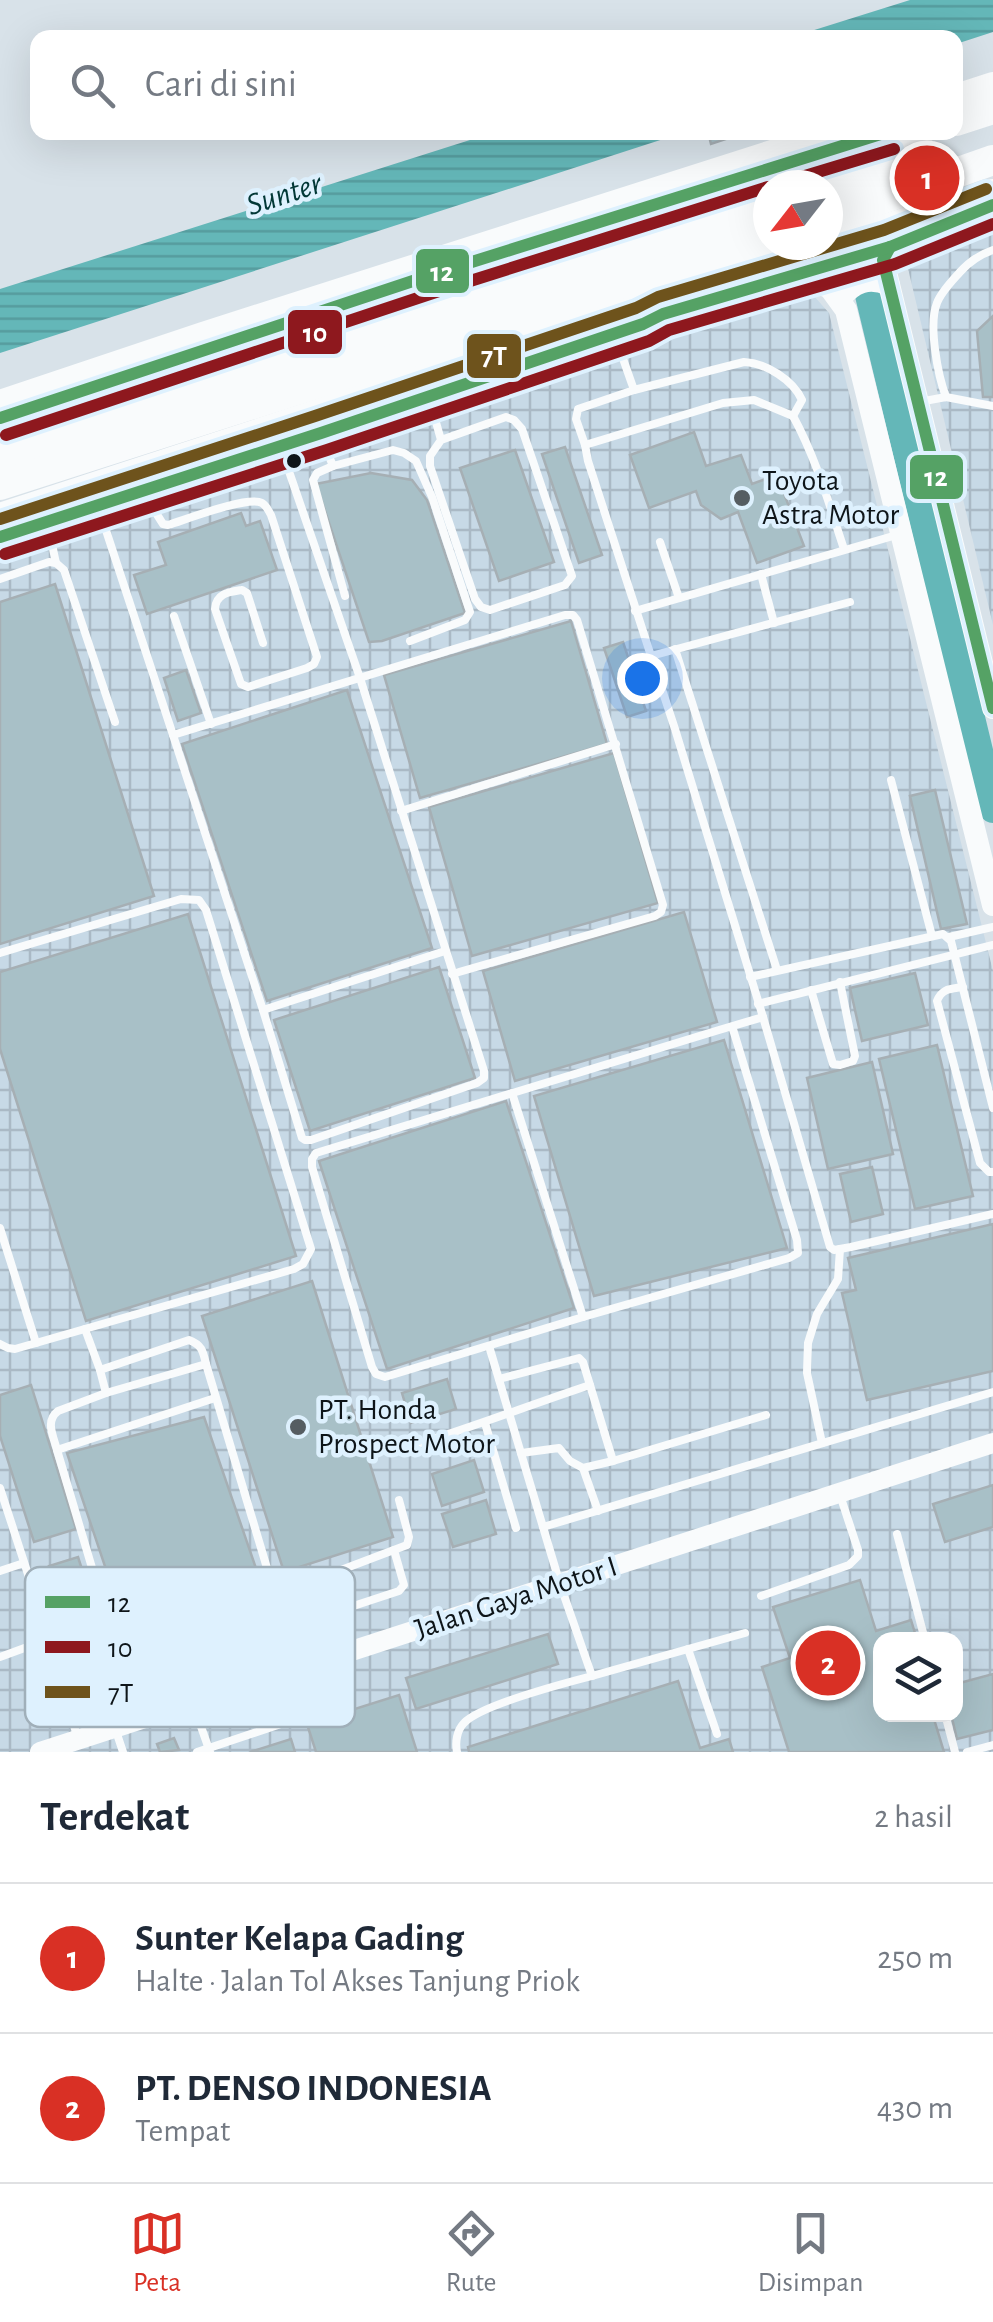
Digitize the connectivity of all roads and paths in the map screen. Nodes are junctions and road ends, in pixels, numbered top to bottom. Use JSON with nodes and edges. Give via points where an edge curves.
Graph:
{"nodes":[{"id":1,"x":993,"y":86,"type":"edge"},
{"id":2,"x":963,"y":96,"type":"edge"},
{"id":3,"x":993,"y":99,"type":"edge"},
{"id":4,"x":963,"y":109,"type":"edge"},
{"id":5,"x":993,"y":109,"type":"edge"},
{"id":6,"x":963,"y":119,"type":"edge"},
{"id":7,"x":993,"y":139,"type":"edge"},
{"id":8,"x":835,"y":140,"type":"edge"},
{"id":9,"x":895,"y":140,"type":"edge"},
{"id":10,"x":810,"y":150,"type":"junction"},
{"id":11,"x":993,"y":160,"type":"edge"},
{"id":12,"x":721,"y":172,"type":"junction"},
{"id":13,"x":843,"y":187,"type":"edge"},
{"id":14,"x":698,"y":190,"type":"junction"},
{"id":15,"x":989,"y":208,"type":"edge"},
{"id":16,"x":843,"y":213,"type":"edge"},
{"id":17,"x":753,"y":215,"type":"edge"},
{"id":18,"x":532,"y":230,"type":"junction"},
{"id":19,"x":569,"y":232,"type":"junction"},
{"id":20,"x":753,"y":244,"type":"edge"},
{"id":21,"x":990,"y":251,"type":"edge"},
{"id":22,"x":870,"y":267,"type":"junction"},
{"id":23,"x":813,"y":280,"type":"junction"},
{"id":24,"x":750,"y":290,"type":"junction"},
{"id":25,"x":840,"y":299,"type":"junction"},
{"id":26,"x":643,"y":324,"type":"junction"},
{"id":27,"x":601,"y":337,"type":"junction"},
{"id":28,"x":634,"y":390,"type":"junction"},
{"id":29,"x":428,"y":397,"type":"junction"},
{"id":30,"x":946,"y":397,"type":"junction"},
{"id":31,"x":918,"y":402,"type":"junction"},
{"id":32,"x":0,"y":404,"type":"edge"},
{"id":33,"x":993,"y":406,"type":"edge"},
{"id":34,"x":793,"y":416,"type":"junction"},
{"id":35,"x":0,"y":418,"type":"edge"},
{"id":36,"x":0,"y":431,"type":"edge"},
{"id":37,"x":320,"y":433,"type":"junction"},
{"id":38,"x":441,"y":440,"type":"junction"},
{"id":39,"x":585,"y":445,"type":"junction"},
{"id":40,"x":280,"y":446,"type":"junction"},
{"id":41,"x":0,"y":455,"type":"edge"},
{"id":42,"x":333,"y":466,"type":"junction"},
{"id":43,"x":0,"y":485,"type":"edge"},
{"id":44,"x":149,"y":489,"type":"junction"},
{"id":45,"x":98,"y":506,"type":"junction"},
{"id":46,"x":0,"y":518,"type":"edge"},
{"id":47,"x":47,"y":522,"type":"junction"},
{"id":48,"x":902,"y":534,"type":"junction"},
{"id":49,"x":0,"y":538,"type":"edge"},
{"id":50,"x":660,"y":542,"type":"dead end"},
{"id":51,"x":844,"y":549,"type":"junction"},
{"id":52,"x":56,"y":563,"type":"junction"},
{"id":53,"x":761,"y":574,"type":"junction"},
{"id":54,"x":0,"y":579,"type":"edge"},
{"id":55,"x":345,"y":596,"type":"dead end"},
{"id":56,"x":679,"y":598,"type":"junction"},
{"id":57,"x":850,"y":602,"type":"dead end"},
{"id":58,"x":636,"y":611,"type":"junction"},
{"id":59,"x":174,"y":616,"type":"dead end"},
{"id":60,"x":774,"y":622,"type":"junction"},
{"id":61,"x":410,"y":641,"type":"dead end"},
{"id":62,"x":263,"y":643,"type":"dead end"},
{"id":63,"x":675,"y":650,"type":"junction"},
{"id":64,"x":650,"y":656,"type":"junction"},
{"id":65,"x":360,"y":678,"type":"junction"},
{"id":66,"x":993,"y":708,"type":"edge"},
{"id":67,"x":115,"y":722,"type":"dead end"},
{"id":68,"x":211,"y":724,"type":"junction"},
{"id":69,"x":173,"y":735,"type":"junction"},
{"id":70,"x":616,"y":744,"type":"junction"},
{"id":71,"x":891,"y":780,"type":"dead end"},
{"id":72,"x":401,"y":811,"type":"junction"},
{"id":73,"x":993,"y":905,"type":"edge"},
{"id":74,"x":993,"y":927,"type":"edge"},
{"id":75,"x":932,"y":936,"type":"junction"},
{"id":76,"x":949,"y":937,"type":"junction"},
{"id":77,"x":993,"y":945,"type":"edge"},
{"id":78,"x":445,"y":951,"type":"junction"},
{"id":79,"x":0,"y":953,"type":"edge"},
{"id":80,"x":954,"y":954,"type":"junction"},
{"id":81,"x":777,"y":970,"type":"junction"},
{"id":82,"x":452,"y":974,"type":"junction"},
{"id":83,"x":750,"y":977,"type":"junction"},
{"id":84,"x":840,"y":982,"type":"junction"},
{"id":85,"x":963,"y":987,"type":"junction"},
{"id":86,"x":811,"y":990,"type":"junction"},
{"id":87,"x":758,"y":1004,"type":"junction"},
{"id":88,"x":262,"y":1010,"type":"junction"},
{"id":89,"x":763,"y":1018,"type":"junction"},
{"id":90,"x":732,"y":1026,"type":"junction"},
{"id":91,"x":512,"y":1093,"type":"junction"},
{"id":92,"x":993,"y":1108,"type":"edge"},
{"id":93,"x":993,"y":1172,"type":"edge"},
{"id":94,"x":993,"y":1214,"type":"edge"},
{"id":95,"x":0,"y":1228,"type":"edge"},
{"id":96,"x":840,"y":1249,"type":"junction"},
{"id":97,"x":583,"y":1316,"type":"junction"},
{"id":98,"x":85,"y":1329,"type":"junction"},
{"id":99,"x":36,"y":1343,"type":"junction"},
{"id":100,"x":0,"y":1344,"type":"edge"},
{"id":101,"x":489,"y":1346,"type":"junction"},
{"id":102,"x":206,"y":1364,"type":"junction"},
{"id":103,"x":100,"y":1370,"type":"junction"},
{"id":104,"x":498,"y":1379,"type":"junction"},
{"id":105,"x":590,"y":1385,"type":"junction"},
{"id":106,"x":993,"y":1392,"type":"edge"},
{"id":107,"x":106,"y":1393,"type":"junction"},
{"id":108,"x":215,"y":1398,"type":"junction"},
{"id":109,"x":508,"y":1412,"type":"junction"},
{"id":110,"x":766,"y":1415,"type":"dead end"},
{"id":111,"x":485,"y":1423,"type":"junction"},
{"id":112,"x":421,"y":1443,"type":"dead end"},
{"id":113,"x":822,"y":1443,"type":"junction"},
{"id":114,"x":993,"y":1444,"type":"edge"},
{"id":115,"x":56,"y":1450,"type":"junction"},
{"id":116,"x":521,"y":1452,"type":"junction"},
{"id":117,"x":614,"y":1461,"type":"junction"},
{"id":118,"x":583,"y":1468,"type":"junction"},
{"id":119,"x":0,"y":1488,"type":"edge"},
{"id":120,"x":840,"y":1493,"type":"junction"},
{"id":121,"x":399,"y":1500,"type":"dead end"},
{"id":122,"x":598,"y":1511,"type":"junction"},
{"id":123,"x":543,"y":1527,"type":"junction"},
{"id":124,"x":516,"y":1528,"type":"dead end"},
{"id":125,"x":897,"y":1534,"type":"dead end"},
{"id":126,"x":394,"y":1550,"type":"junction"},
{"id":127,"x":24,"y":1563,"type":"junction"},
{"id":128,"x":25,"y":1567,"type":"edge"},
{"id":129,"x":91,"y":1567,"type":"edge"},
{"id":130,"x":266,"y":1567,"type":"edge"},
{"id":131,"x":351,"y":1567,"type":"edge"},
{"id":132,"x":0,"y":1571,"type":"edge"},
{"id":133,"x":560,"y":1584,"type":"junction"},
{"id":134,"x":761,"y":1596,"type":"dead end"},
{"id":135,"x":355,"y":1605,"type":"edge"},
{"id":136,"x":923,"y":1632,"type":"edge"},
{"id":137,"x":745,"y":1633,"type":"dead end"},
{"id":138,"x":25,"y":1648,"type":"edge"},
{"id":139,"x":688,"y":1649,"type":"junction"},
{"id":140,"x":355,"y":1650,"type":"edge"},
{"id":141,"x":0,"y":1657,"type":"edge"},
{"id":142,"x":592,"y":1676,"type":"junction"},
{"id":143,"x":947,"y":1722,"type":"edge"},
{"id":144,"x":74,"y":1727,"type":"edge"},
{"id":145,"x":119,"y":1727,"type":"edge"},
{"id":146,"x":275,"y":1727,"type":"edge"},
{"id":147,"x":116,"y":1728,"type":"junction"},
{"id":148,"x":717,"y":1734,"type":"dead end"},
{"id":149,"x":78,"y":1740,"type":"junction"},
{"id":150,"x":993,"y":1745,"type":"edge"},
{"id":151,"x":209,"y":1750,"type":"edge"},
{"id":152,"x":40,"y":1752,"type":"edge"},
{"id":153,"x":123,"y":1752,"type":"edge"},
{"id":154,"x":197,"y":1752,"type":"edge"},
{"id":155,"x":457,"y":1752,"type":"edge"},
{"id":156,"x":955,"y":1752,"type":"edge"},
{"id":157,"x":968,"y":1752,"type":"edge"}],
"edges":[{"from":1,"to":2,"type":"highway"},
{"from":3,"to":4,"type":"lane"},
{"from":5,"to":6,"type":"highway"},
{"from":7,"to":13,"type":"highway"},
{"from":8,"to":10,"type":"highway"},
{"from":9,"to":36,"type":"highway"},
{"from":10,"to":12,"type":"highway"},
{"from":10,"to":14,"type":"lane"},
{"from":11,"to":16,"type":"highway"},
{"from":12,"to":14,"type":"highway"},
{"from":12,"to":18,"type":"highway"},
{"from":14,"to":19,"type":"lane"},
{"from":14,"to":24,"type":"highway","via":[[686,218],[691,254],[714,283]]},
{"from":15,"to":21,"type":"lane"},
{"from":15,"to":22,"type":"highway"},
{"from":15,"to":22,"type":"lane","via":[[919,234]]},
{"from":15,"to":46,"type":"highway"},
{"from":17,"to":41,"type":"highway"},
{"from":18,"to":19,"type":"highway"},
{"from":18,"to":32,"type":"highway"},
{"from":19,"to":27,"type":"highway","via":[[596,249],[614,282],[611,319]]},
{"from":19,"to":35,"type":"lane"},
{"from":20,"to":43,"type":"highway"},
{"from":21,"to":30,"type":"lane","via":[[964,266],[936,304]]},
{"from":22,"to":23,"type":"highway"},
{"from":22,"to":24,"type":"highway"},
{"from":22,"to":25,"type":"main road"},
{"from":22,"to":31,"type":"main road"},
{"from":23,"to":25,"type":"main road"},
{"from":23,"to":26,"type":"highway"},
{"from":24,"to":26,"type":"highway"},
{"from":25,"to":48,"type":"main road"},
{"from":26,"to":27,"type":"highway"},
{"from":27,"to":28,"type":"lane"},
{"from":27,"to":29,"type":"highway"},
{"from":28,"to":34,"type":"lane","via":[[758,363],[800,393]]},
{"from":28,"to":39,"type":"lane","via":[[578,410]]},
{"from":29,"to":37,"type":"highway"},
{"from":29,"to":38,"type":"lane"},
{"from":30,"to":31,"type":"lane"},
{"from":30,"to":33,"type":"lane"},
{"from":31,"to":66,"type":"main road"},
{"from":34,"to":39,"type":"lane","via":[[754,400],[724,403]]},
{"from":34,"to":51,"type":"lane"},
{"from":37,"to":40,"type":"highway"},
{"from":37,"to":42,"type":"lane"},
{"from":38,"to":38,"type":"lane","via":[[506,417],[514,420],[570,581],[490,610],[481,607],[430,466]]},
{"from":39,"to":58,"type":"lane"},
{"from":40,"to":44,"type":"highway"},
{"from":40,"to":65,"type":"lane"},
{"from":42,"to":55,"type":"lane","via":[[312,480]]},
{"from":42,"to":61,"type":"lane","via":[[393,450],[416,461],[424,479],[470,612],[465,620]]},
{"from":44,"to":45,"type":"highway"},
{"from":44,"to":62,"type":"lane","via":[[156,513],[168,525],[230,505],[265,504],[317,657],[307,668],[242,684],[215,600],[247,592]]},
{"from":45,"to":47,"type":"highway"},
{"from":45,"to":69,"type":"lane"},
{"from":47,"to":49,"type":"highway"},
{"from":47,"to":52,"type":"lane"},
{"from":48,"to":51,"type":"lane"},
{"from":48,"to":73,"type":"main road"},
{"from":50,"to":56,"type":"lane"},
{"from":51,"to":53,"type":"lane"},
{"from":52,"to":54,"type":"lane"},
{"from":52,"to":67,"type":"lane","via":[[64,570]]},
{"from":53,"to":56,"type":"lane"},
{"from":53,"to":60,"type":"lane"},
{"from":56,"to":58,"type":"lane"},
{"from":57,"to":60,"type":"lane"},
{"from":58,"to":64,"type":"lane"},
{"from":59,"to":68,"type":"lane"},
{"from":60,"to":63,"type":"lane"},
{"from":63,"to":64,"type":"lane"},
{"from":63,"to":81,"type":"lane"},
{"from":64,"to":83,"type":"lane"},
{"from":65,"to":68,"type":"lane"},
{"from":65,"to":70,"type":"lane","via":[[572,615]]},
{"from":65,"to":72,"type":"lane"},
{"from":68,"to":69,"type":"lane"},
{"from":69,"to":88,"type":"lane"},
{"from":70,"to":72,"type":"lane"},
{"from":70,"to":82,"type":"lane","via":[[660,912]]},
{"from":71,"to":75,"type":"lane"},
{"from":72,"to":78,"type":"lane"},
{"from":74,"to":76,"type":"lane"},
{"from":75,"to":76,"type":"lane"},
{"from":75,"to":81,"type":"lane"},
{"from":76,"to":80,"type":"lane"},
{"from":77,"to":80,"type":"lane"},
{"from":78,"to":82,"type":"lane"},
{"from":78,"to":88,"type":"lane"},
{"from":79,"to":98,"type":"lane","via":[[199,900],[311,1249],[294,1268]]},
{"from":80,"to":84,"type":"lane"},
{"from":80,"to":85,"type":"lane"},
{"from":81,"to":83,"type":"lane"},
{"from":82,"to":88,"type":"lane","via":[[484,1078],[311,1140],[302,1138]]},
{"from":83,"to":87,"type":"lane"},
{"from":84,"to":86,"type":"lane"},
{"from":84,"to":86,"type":"lane","via":[[855,1056],[840,1065],[833,1064]]},
{"from":85,"to":92,"type":"lane"},
{"from":85,"to":93,"type":"lane","via":[[946,989],[937,1000],[980,1163]]},
{"from":86,"to":87,"type":"lane"},
{"from":87,"to":89,"type":"lane"},
{"from":89,"to":90,"type":"lane"},
{"from":89,"to":96,"type":"lane","via":[[827,1243]]},
{"from":90,"to":91,"type":"lane"},
{"from":90,"to":97,"type":"lane","via":[[798,1253]]},
{"from":91,"to":97,"type":"lane"},
{"from":91,"to":101,"type":"lane","via":[[312,1159],[376,1374],[385,1378]]},
{"from":94,"to":96,"type":"lane"},
{"from":95,"to":99,"type":"lane"},
{"from":96,"to":113,"type":"lane","via":[[838,1279],[808,1342],[807,1373]]},
{"from":97,"to":101,"type":"lane"},
{"from":98,"to":99,"type":"lane"},
{"from":98,"to":103,"type":"lane"},
{"from":99,"to":100,"type":"lane","via":[[16,1349]]},
{"from":101,"to":104,"type":"lane"},
{"from":102,"to":103,"type":"lane","via":[[202,1348],[189,1340]]},
{"from":102,"to":107,"type":"lane"},
{"from":102,"to":108,"type":"lane"},
{"from":103,"to":107,"type":"lane"},
{"from":104,"to":105,"type":"lane","via":[[578,1358]]},
{"from":104,"to":109,"type":"lane"},
{"from":105,"to":109,"type":"lane"},
{"from":105,"to":117,"type":"lane"},
{"from":106,"to":113,"type":"lane"},
{"from":107,"to":115,"type":"lane","via":[[52,1416]]},
{"from":108,"to":115,"type":"lane"},
{"from":108,"to":130,"type":"lane"},
{"from":109,"to":111,"type":"lane"},
{"from":109,"to":116,"type":"lane"},
{"from":110,"to":117,"type":"lane"},
{"from":111,"to":112,"type":"lane"},
{"from":111,"to":124,"type":"lane"},
{"from":113,"to":122,"type":"lane"},
{"from":114,"to":120,"type":"street","name":"Jalan Gaya Motor I"},
{"from":115,"to":129,"type":"lane"},
{"from":116,"to":118,"type":"lane","via":[[559,1448]]},
{"from":116,"to":123,"type":"lane"},
{"from":117,"to":118,"type":"lane"},
{"from":118,"to":122,"type":"lane"},
{"from":119,"to":127,"type":"lane"},
{"from":120,"to":133,"type":"street","name":"Jalan Gaya Motor I"},
{"from":120,"to":134,"type":"lane","via":[[858,1550],[855,1561]]},
{"from":121,"to":126,"type":"lane","via":[[410,1537]]},
{"from":122,"to":123,"type":"lane"},
{"from":123,"to":133,"type":"lane"},
{"from":125,"to":136,"type":"lane"},
{"from":126,"to":131,"type":"lane"},
{"from":126,"to":135,"type":"lane","via":[[404,1585]]},
{"from":127,"to":128,"type":"lane"},
{"from":127,"to":132,"type":"lane"},
{"from":133,"to":140,"type":"street","name":"Jalan Gaya Motor I"},
{"from":133,"to":142,"type":"lane"},
{"from":137,"to":139,"type":"lane"},
{"from":138,"to":141,"type":"lane"},
{"from":139,"to":142,"type":"lane"},
{"from":139,"to":148,"type":"lane"},
{"from":142,"to":155,"type":"lane","via":[[479,1712],[461,1725]]},
{"from":143,"to":156,"type":"lane"},
{"from":144,"to":149,"type":"lane"},
{"from":145,"to":147,"type":"street","name":"Jalan Gaya Motor I"},
{"from":146,"to":151,"type":"lane"},
{"from":147,"to":149,"type":"street","name":"Jalan Gaya Motor I"},
{"from":147,"to":153,"type":"lane"},
{"from":149,"to":152,"type":"street","name":"Jalan Gaya Motor I"},
{"from":150,"to":157,"type":"lane"},
{"from":151,"to":154,"type":"lane"}]}
